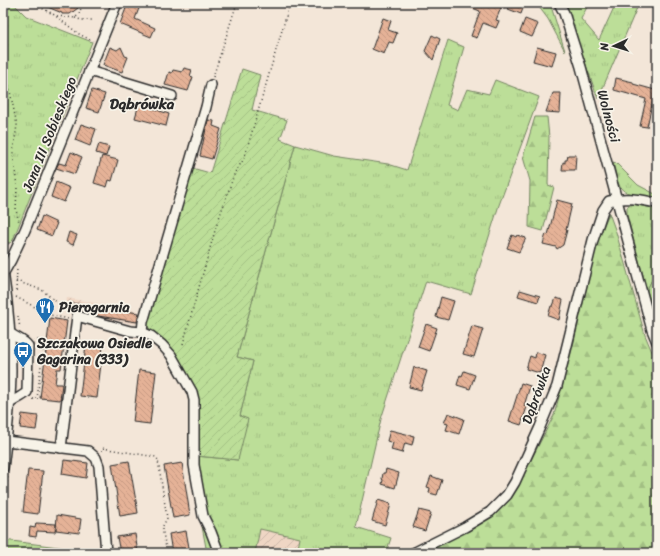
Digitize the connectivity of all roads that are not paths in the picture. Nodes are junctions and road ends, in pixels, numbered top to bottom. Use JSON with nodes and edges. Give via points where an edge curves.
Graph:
{"nodes":[{"id":1,"x":117,"y":3,"type":"edge"},
{"id":2,"x":559,"y":3,"type":"edge"},
{"id":3,"x":89,"y":71,"type":"junction"},
{"id":4,"x":211,"y":85,"type":"road end"},
{"id":5,"x":172,"y":96,"type":"dead end"},
{"id":6,"x":616,"y":198,"type":"junction"},
{"id":7,"x":657,"y":203,"type":"edge"},
{"id":8,"x":3,"y":273,"type":"edge"},
{"id":9,"x":142,"y":332,"type":"junction"},
{"id":10,"x":10,"y":334,"type":"junction"},
{"id":11,"x":657,"y":342,"type":"edge"},
{"id":12,"x":10,"y":403,"type":"junction"},
{"id":13,"x":6,"y":441,"type":"junction"},
{"id":14,"x":62,"y":448,"type":"junction"},
{"id":15,"x":3,"y":468,"type":"edge"},
{"id":16,"x":106,"y":553,"type":"edge"},
{"id":17,"x":219,"y":553,"type":"edge"},
{"id":18,"x":413,"y":553,"type":"edge"}],
"edges":[{"from":1,"to":3,"type":"street","name":"Jana III Sobieskiego"},
{"from":2,"to":6,"type":"street","name":"Wolności","via":[[581,67]]},
{"from":3,"to":5,"type":"street"},
{"from":3,"to":8,"type":"street","name":"Jana III Sobieskiego","via":[[25,230]]},
{"from":4,"to":9,"type":"street"},
{"from":6,"to":7,"type":"street"},
{"from":6,"to":11,"type":"street","name":"Wolności"},
{"from":6,"to":18,"type":"street","name":"Dąbrówka","via":[[606,205],[593,240],[557,386],[515,482],[507,495],[490,512]]},
{"from":8,"to":10,"type":"street"},
{"from":9,"to":14,"type":"street","via":[[77,318]]},
{"from":9,"to":17,"type":"street","via":[[152,336],[171,355],[192,392],[194,466],[203,516]]},
{"from":10,"to":12,"type":"street"},
{"from":10,"to":12,"type":"street","via":[[28,346],[27,392]]},
{"from":12,"to":13,"type":"street"},
{"from":13,"to":14,"type":"street"},
{"from":13,"to":15,"type":"street"},
{"from":14,"to":16,"type":"street","via":[[88,451],[98,462]]}]}
